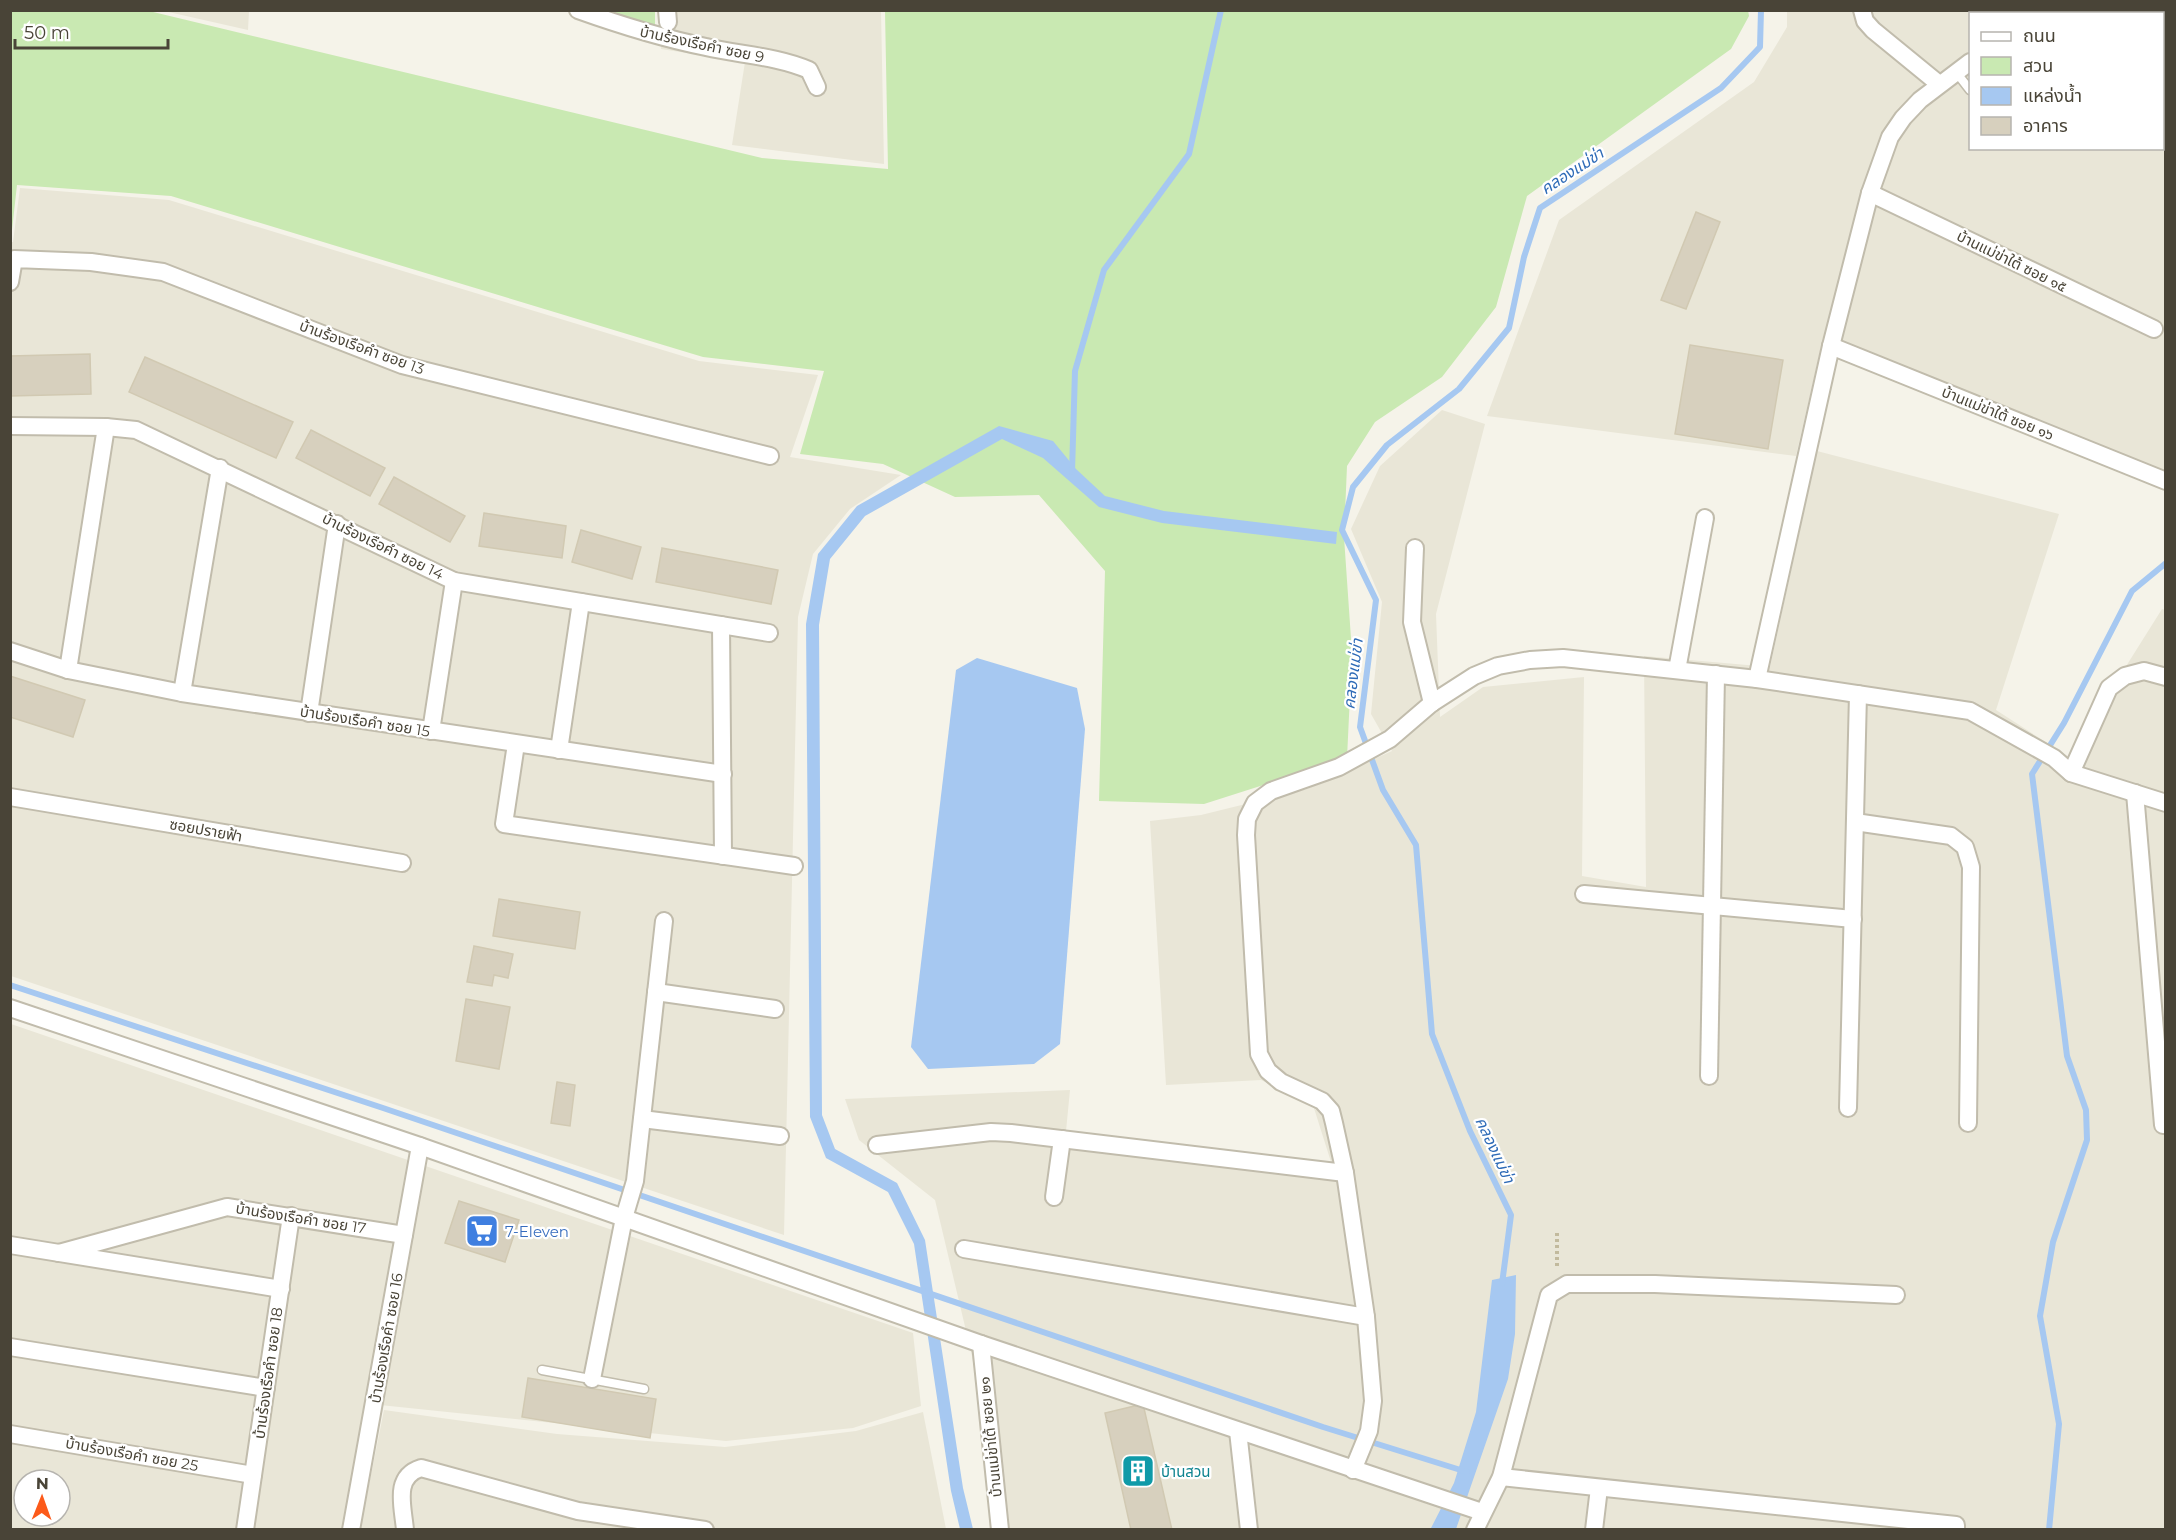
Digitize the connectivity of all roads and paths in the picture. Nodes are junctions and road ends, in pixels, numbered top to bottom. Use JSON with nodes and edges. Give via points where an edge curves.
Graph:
{"nodes":[{"id":1,"x":578,"y":10,"type":"edge"},
{"id":2,"x":1862,"y":10,"type":"edge"},
{"id":3,"x":1963,"y":67,"type":"edge"},
{"id":4,"x":1939,"y":84,"type":"junction"},
{"id":5,"x":1969,"y":84,"type":"edge"},
{"id":6,"x":817,"y":87,"type":"dead end"},
{"id":7,"x":1870,"y":193,"type":"junction"},
{"id":8,"x":10,"y":282,"type":"edge"},
{"id":9,"x":2154,"y":329,"type":"dead end"},
{"id":10,"x":1830,"y":346,"type":"junction"},
{"id":11,"x":10,"y":426,"type":"edge"},
{"id":12,"x":106,"y":427,"type":"junction"},
{"id":13,"x":770,"y":456,"type":"dead end"},
{"id":14,"x":220,"y":468,"type":"junction"},
{"id":15,"x":2166,"y":481,"type":"edge"},
{"id":16,"x":1705,"y":518,"type":"dead end"},
{"id":17,"x":337,"y":524,"type":"junction"},
{"id":18,"x":1415,"y":548,"type":"dead end"},
{"id":19,"x":454,"y":581,"type":"junction"},
{"id":20,"x":581,"y":602,"type":"junction"},
{"id":21,"x":721,"y":626,"type":"junction"},
{"id":22,"x":769,"y":633,"type":"dead end"},
{"id":23,"x":10,"y":651,"type":"edge"},
{"id":24,"x":68,"y":670,"type":"junction"},
{"id":25,"x":1677,"y":670,"type":"junction"},
{"id":26,"x":1716,"y":674,"type":"junction"},
{"id":27,"x":2166,"y":677,"type":"edge"},
{"id":28,"x":1757,"y":678,"type":"junction"},
{"id":29,"x":182,"y":693,"type":"junction"},
{"id":30,"x":1858,"y":693,"type":"junction"},
{"id":31,"x":1432,"y":703,"type":"junction"},
{"id":32,"x":309,"y":713,"type":"junction"},
{"id":33,"x":431,"y":731,"type":"junction"},
{"id":34,"x":516,"y":744,"type":"junction"},
{"id":35,"x":559,"y":750,"type":"junction"},
{"id":36,"x":2071,"y":773,"type":"junction"},
{"id":37,"x":723,"y":774,"type":"junction"},
{"id":38,"x":2135,"y":793,"type":"junction"},
{"id":39,"x":10,"y":797,"type":"edge"},
{"id":40,"x":2166,"y":803,"type":"edge"},
{"id":41,"x":1855,"y":822,"type":"junction"},
{"id":42,"x":723,"y":856,"type":"junction"},
{"id":43,"x":402,"y":863,"type":"dead end"},
{"id":44,"x":794,"y":866,"type":"dead end"},
{"id":45,"x":1584,"y":894,"type":"dead end"},
{"id":46,"x":1713,"y":905,"type":"junction"},
{"id":47,"x":1852,"y":919,"type":"junction"},
{"id":48,"x":664,"y":921,"type":"dead end"},
{"id":49,"x":656,"y":992,"type":"junction"},
{"id":50,"x":10,"y":1008,"type":"edge"},
{"id":51,"x":775,"y":1009,"type":"dead end"},
{"id":52,"x":1709,"y":1076,"type":"dead end"},
{"id":53,"x":1848,"y":1108,"type":"dead end"},
{"id":54,"x":642,"y":1119,"type":"junction"},
{"id":55,"x":1968,"y":1123,"type":"dead end"},
{"id":56,"x":2166,"y":1125,"type":"edge"},
{"id":57,"x":780,"y":1136,"type":"dead end"},
{"id":58,"x":1062,"y":1139,"type":"junction"},
{"id":59,"x":877,"y":1145,"type":"dead end"},
{"id":60,"x":420,"y":1146,"type":"junction"},
{"id":61,"x":1345,"y":1173,"type":"junction"},
{"id":62,"x":1054,"y":1197,"type":"dead end"},
{"id":63,"x":291,"y":1216,"type":"junction"},
{"id":64,"x":624,"y":1218,"type":"junction"},
{"id":65,"x":1557,"y":1233,"type":"dead end"},
{"id":66,"x":404,"y":1235,"type":"junction"},
{"id":67,"x":10,"y":1245,"type":"edge"},
{"id":68,"x":964,"y":1249,"type":"dead end"},
{"id":69,"x":59,"y":1253,"type":"junction"},
{"id":70,"x":1557,"y":1287,"type":"junction"},
{"id":71,"x":281,"y":1289,"type":"junction"},
{"id":72,"x":1896,"y":1295,"type":"dead end"},
{"id":73,"x":1366,"y":1317,"type":"junction"},
{"id":74,"x":981,"y":1344,"type":"junction"},
{"id":75,"x":10,"y":1347,"type":"edge"},
{"id":76,"x":542,"y":1370,"type":"dead end"},
{"id":77,"x":592,"y":1379,"type":"junction"},
{"id":78,"x":266,"y":1388,"type":"junction"},
{"id":79,"x":644,"y":1389,"type":"dead end"},
{"id":80,"x":1238,"y":1431,"type":"junction"},
{"id":81,"x":10,"y":1434,"type":"edge"},
{"id":82,"x":1353,"y":1470,"type":"junction"},
{"id":83,"x":253,"y":1475,"type":"junction"},
{"id":84,"x":1501,"y":1477,"type":"junction"},
{"id":85,"x":1599,"y":1488,"type":"junction"},
{"id":86,"x":1482,"y":1512,"type":"junction"},
{"id":87,"x":245,"y":1530,"type":"edge"},
{"id":88,"x":351,"y":1530,"type":"edge"},
{"id":89,"x":405,"y":1530,"type":"edge"},
{"id":90,"x":705,"y":1530,"type":"edge"},
{"id":91,"x":1000,"y":1530,"type":"edge"},
{"id":92,"x":1249,"y":1530,"type":"edge"},
{"id":93,"x":1475,"y":1530,"type":"edge"},
{"id":94,"x":1594,"y":1530,"type":"edge"},
{"id":95,"x":1956,"y":1530,"type":"edge"}],
"edges":[{"from":1,"to":6,"type":"street","name":"บ้านร้องเรือคำ ซอย 9","via":[[630,29],[708,48],[788,61],[809,70]]},
{"from":2,"to":4,"type":"street","via":[[1873,30]]},
{"from":3,"to":4,"type":"street"},
{"from":3,"to":5,"type":"lane"},
{"from":4,"to":7,"type":"street","via":[[1920,100],[1890,137]]},
{"from":7,"to":9,"type":"street","name":"บ้านแม่ข่าใต้ ซอย ๑๕"},
{"from":7,"to":10,"type":"street"},
{"from":8,"to":13,"type":"street","name":"บ้านร้องเรือคำ ซอย 13","via":[[15,258],[91,262],[163,272],[402,365]]},
{"from":10,"to":15,"type":"street","name":"บ้านแม่ข่าใต้ ซอย ๑๖"},
{"from":10,"to":28,"type":"street"},
{"from":11,"to":12,"type":"street","name":"บ้านร้องเรือคำ ซอย 14"},
{"from":12,"to":14,"type":"street","name":"บ้านร้องเรือคำ ซอย 14","via":[[136,430]]},
{"from":12,"to":24,"type":"street"},
{"from":14,"to":17,"type":"street","name":"บ้านร้องเรือคำ ซอย 14"},
{"from":14,"to":29,"type":"street"},
{"from":16,"to":25,"type":"street"},
{"from":17,"to":19,"type":"street","name":"บ้านร้องเรือคำ ซอย 14"},
{"from":17,"to":32,"type":"street"},
{"from":18,"to":31,"type":"street","via":[[1413,622]]},
{"from":19,"to":20,"type":"street","name":"บ้านร้องเรือคำ ซอย 14"},
{"from":19,"to":33,"type":"street"},
{"from":20,"to":21,"type":"street","name":"บ้านร้องเรือคำ ซอย 14"},
{"from":20,"to":35,"type":"street"},
{"from":21,"to":22,"type":"street","name":"บ้านร้องเรือคำ ซอย 14"},
{"from":21,"to":37,"type":"street"},
{"from":23,"to":24,"type":"street","name":"บ้านร้องเรือคำ ซอย 15"},
{"from":24,"to":29,"type":"street","name":"บ้านร้องเรือคำ ซอย 15"},
{"from":25,"to":26,"type":"street"},
{"from":25,"to":31,"type":"street","via":[[1563,658],[1530,660],[1498,666],[1474,676]]},
{"from":26,"to":28,"type":"street"},
{"from":26,"to":46,"type":"street"},
{"from":27,"to":36,"type":"street","via":[[2144,671],[2125,676],[2109,688]]},
{"from":28,"to":30,"type":"street"},
{"from":29,"to":32,"type":"street","name":"บ้านร้องเรือคำ ซอย 15"},
{"from":30,"to":36,"type":"street","via":[[1970,711],[2054,758]]},
{"from":30,"to":41,"type":"street"},
{"from":31,"to":61,"type":"street","via":[[1390,739],[1339,767],[1271,791],[1255,803],[1247,819],[1259,1054],[1268,1071],[1281,1082],[1322,1101],[1330,1111]]},
{"from":32,"to":33,"type":"street","name":"บ้านร้องเรือคำ ซอย 15"},
{"from":33,"to":34,"type":"street","name":"บ้านร้องเรือคำ ซอย 15"},
{"from":34,"to":35,"type":"street","name":"บ้านร้องเรือคำ ซอย 15"},
{"from":34,"to":42,"type":"street","via":[[504,824]]},
{"from":35,"to":37,"type":"street","name":"บ้านร้องเรือคำ ซอย 15"},
{"from":36,"to":38,"type":"street"},
{"from":37,"to":42,"type":"street"},
{"from":38,"to":40,"type":"street"},
{"from":38,"to":56,"type":"street"},
{"from":39,"to":43,"type":"street","name":"ซอยปรายฟ้า"},
{"from":41,"to":47,"type":"street"},
{"from":41,"to":55,"type":"street","via":[[1951,836],[1965,847],[1971,867]]},
{"from":42,"to":44,"type":"street"},
{"from":45,"to":46,"type":"street"},
{"from":46,"to":47,"type":"street"},
{"from":46,"to":52,"type":"street"},
{"from":47,"to":53,"type":"street"},
{"from":48,"to":49,"type":"street"},
{"from":49,"to":51,"type":"street"},
{"from":49,"to":54,"type":"street"},
{"from":50,"to":60,"type":"street"},
{"from":54,"to":57,"type":"street"},
{"from":54,"to":64,"type":"street","via":[[635,1181]]},
{"from":58,"to":59,"type":"street","via":[[991,1131]]},
{"from":58,"to":61,"type":"street"},
{"from":58,"to":62,"type":"street"},
{"from":60,"to":64,"type":"street"},
{"from":60,"to":66,"type":"street","name":"บ้านร้องเรือคำ ซอย 16"},
{"from":61,"to":73,"type":"street"},
{"from":63,"to":66,"type":"street","name":"บ้านร้องเรือคำ ซอย 17"},
{"from":63,"to":69,"type":"street","name":"บ้านร้องเรือคำ ซอย 17","via":[[227,1207]]},
{"from":63,"to":71,"type":"street","name":"บ้านร้องเรือคำ ซอย 18"},
{"from":64,"to":74,"type":"street"},
{"from":64,"to":77,"type":"street"},
{"from":65,"to":70,"type":"path"},
{"from":66,"to":88,"type":"street","name":"บ้านร้องเรือคำ ซอย 16"},
{"from":67,"to":69,"type":"street"},
{"from":68,"to":73,"type":"street"},
{"from":69,"to":71,"type":"street"},
{"from":70,"to":72,"type":"street","via":[[1655,1284]]},
{"from":70,"to":84,"type":"street","via":[[1549,1295]]},
{"from":71,"to":78,"type":"street","name":"บ้านร้องเรือคำ ซอย 18"},
{"from":73,"to":82,"type":"street","via":[[1373,1401],[1369,1431]]},
{"from":74,"to":80,"type":"street"},
{"from":74,"to":91,"type":"street","name":"บ้านแม่ข่าใต้ ซอย ๒๑"},
{"from":75,"to":78,"type":"street"},
{"from":76,"to":77,"type":"lane"},
{"from":77,"to":79,"type":"lane"},
{"from":78,"to":83,"type":"street","name":"บ้านร้องเรือคำ ซอย 18"},
{"from":80,"to":82,"type":"street"},
{"from":80,"to":92,"type":"street"},
{"from":81,"to":83,"type":"street","name":"บ้านร้องเรือคำ ซอย 25"},
{"from":82,"to":86,"type":"street"},
{"from":83,"to":87,"type":"street","name":"บ้านร้องเรือคำ ซอย 18"},
{"from":84,"to":85,"type":"street"},
{"from":84,"to":86,"type":"street"},
{"from":85,"to":94,"type":"street"},
{"from":85,"to":95,"type":"street","via":[[1956,1525]]},
{"from":86,"to":93,"type":"street"},
{"from":89,"to":90,"type":"street","via":[[402,1482],[410,1472],[421,1468],[578,1511]]}]}
